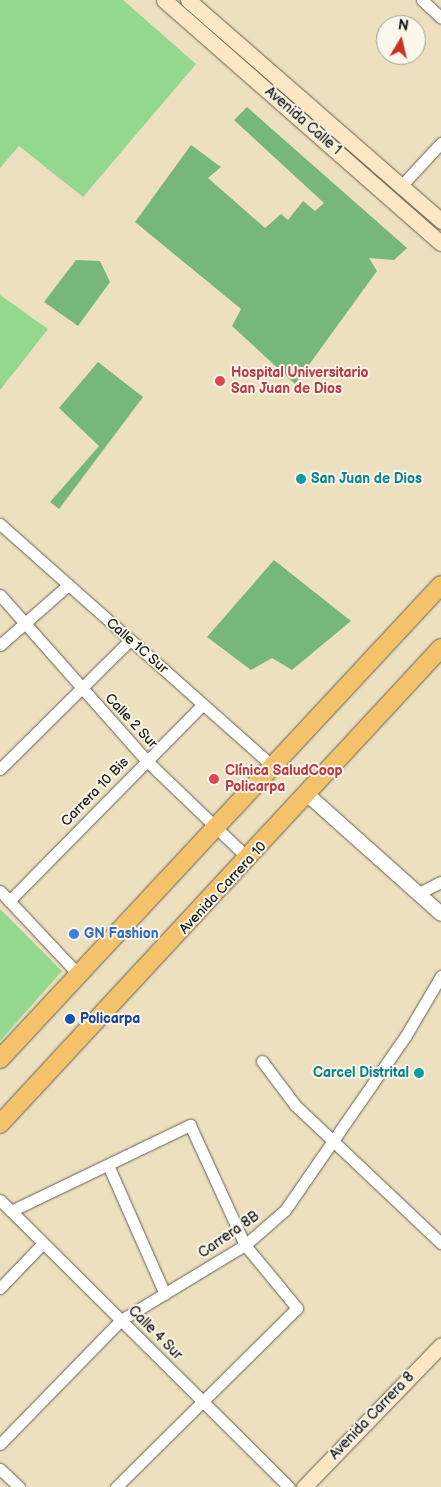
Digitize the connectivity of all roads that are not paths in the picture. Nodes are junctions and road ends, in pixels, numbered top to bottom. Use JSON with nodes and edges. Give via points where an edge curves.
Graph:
{"nodes":[{"id":1,"x":164,"y":0,"type":"edge"},
{"id":2,"x":188,"y":0,"type":"edge"},
{"id":3,"x":422,"y":0,"type":"edge"},
{"id":4,"x":441,"y":18,"type":"edge"},
{"id":5,"x":441,"y":142,"type":"edge"},
{"id":6,"x":400,"y":186,"type":"junction"},
{"id":7,"x":441,"y":221,"type":"edge"},
{"id":8,"x":441,"y":243,"type":"edge"},
{"id":9,"x":0,"y":524,"type":"edge"},
{"id":10,"x":68,"y":585,"type":"junction"},
{"id":11,"x":441,"y":585,"type":"edge"},
{"id":12,"x":0,"y":594,"type":"edge"},
{"id":13,"x":24,"y":624,"type":"junction"},
{"id":14,"x":130,"y":640,"type":"junction"},
{"id":15,"x":0,"y":645,"type":"edge"},
{"id":16,"x":441,"y":648,"type":"edge"},
{"id":17,"x":81,"y":688,"type":"junction"},
{"id":18,"x":203,"y":704,"type":"junction"},
{"id":19,"x":147,"y":761,"type":"junction"},
{"id":20,"x":275,"y":768,"type":"junction"},
{"id":21,"x":0,"y":769,"type":"edge"},
{"id":22,"x":308,"y":795,"type":"junction"},
{"id":23,"x":217,"y":828,"type":"junction"},
{"id":24,"x":249,"y":859,"type":"junction"},
{"id":25,"x":441,"y":882,"type":"edge"},
{"id":26,"x":0,"y":891,"type":"edge"},
{"id":27,"x":421,"y":892,"type":"junction"},
{"id":28,"x":10,"y":901,"type":"junction"},
{"id":29,"x":441,"y":914,"type":"edge"},
{"id":30,"x":78,"y":974,"type":"junction"},
{"id":31,"x":441,"y":976,"type":"edge"},
{"id":32,"x":0,"y":1059,"type":"edge"},
{"id":33,"x":262,"y":1061,"type":"dead end"},
{"id":34,"x":0,"y":1124,"type":"edge"},
{"id":35,"x":333,"y":1144,"type":"junction"},
{"id":36,"x":108,"y":1165,"type":"junction"},
{"id":37,"x":0,"y":1200,"type":"edge"},
{"id":38,"x":11,"y":1211,"type":"junction"},
{"id":39,"x":43,"y":1242,"type":"junction"},
{"id":40,"x":441,"y":1243,"type":"edge"},
{"id":41,"x":245,"y":1244,"type":"junction"},
{"id":42,"x":0,"y":1288,"type":"edge"},
{"id":43,"x":165,"y":1294,"type":"junction"},
{"id":44,"x":121,"y":1320,"type":"junction"},
{"id":45,"x":441,"y":1345,"type":"edge"},
{"id":46,"x":203,"y":1401,"type":"junction"},
{"id":47,"x":0,"y":1444,"type":"edge"},
{"id":48,"x":0,"y":1469,"type":"edge"},
{"id":49,"x":19,"y":1487,"type":"edge"},
{"id":50,"x":116,"y":1487,"type":"edge"},
{"id":51,"x":290,"y":1487,"type":"edge"},
{"id":52,"x":304,"y":1487,"type":"edge"}],
"edges":[{"from":1,"to":8,"type":"main road","name":"Avenida Calle 1"},
{"from":2,"to":6,"type":"main road","name":"Avenida Calle 1"},
{"from":3,"to":4,"type":"street"},
{"from":5,"to":6,"type":"street"},
{"from":6,"to":7,"type":"main road","name":"Avenida Calle 1"},
{"from":9,"to":10,"type":"street","name":"Calle 1C Sur"},
{"from":10,"to":13,"type":"street"},
{"from":10,"to":14,"type":"street","name":"Calle 1C Sur"},
{"from":11,"to":20,"type":"main road"},
{"from":12,"to":13,"type":"street","name":"Calle 2 Sur"},
{"from":13,"to":15,"type":"street"},
{"from":13,"to":17,"type":"street","name":"Calle 2 Sur"},
{"from":14,"to":17,"type":"street"},
{"from":14,"to":18,"type":"street","name":"Calle 1C Sur"},
{"from":16,"to":22,"type":"main road","name":"Avenida Carrera 10"},
{"from":17,"to":19,"type":"street","name":"Calle 2 Sur"},
{"from":17,"to":21,"type":"street"},
{"from":18,"to":19,"type":"street","name":"Carrera 10 Bis"},
{"from":18,"to":20,"type":"street","name":"Calle 1C Sur"},
{"from":19,"to":23,"type":"street","name":"Calle 2 Sur"},
{"from":19,"to":28,"type":"street","name":"Carrera 10 Bis"},
{"from":20,"to":23,"type":"main road"},
{"from":22,"to":24,"type":"main road","name":"Avenida Carrera 10"},
{"from":22,"to":27,"type":"street"},
{"from":23,"to":24,"type":"street","name":"Calle 2 Sur"},
{"from":23,"to":30,"type":"main road"},
{"from":24,"to":34,"type":"main road","name":"Avenida Carrera 10"},
{"from":25,"to":27,"type":"street"},
{"from":26,"to":28,"type":"street"},
{"from":27,"to":29,"type":"street"},
{"from":28,"to":30,"type":"street"},
{"from":30,"to":32,"type":"main road"},
{"from":31,"to":35,"type":"street","name":"Carrera 8B"},
{"from":33,"to":35,"type":"street","via":[[295,1105]]},
{"from":35,"to":40,"type":"street"},
{"from":35,"to":41,"type":"street","name":"Carrera 8B","via":[[285,1210]]},
{"from":36,"to":38,"type":"street"},
{"from":36,"to":41,"type":"street","via":[[190,1125]]},
{"from":36,"to":43,"type":"street"},
{"from":37,"to":38,"type":"street","name":"Calle 4 Sur"},
{"from":38,"to":39,"type":"street","name":"Calle 4 Sur"},
{"from":39,"to":42,"type":"street"},
{"from":39,"to":44,"type":"street","name":"Calle 4 Sur"},
{"from":41,"to":43,"type":"street","name":"Carrera 8B"},
{"from":41,"to":46,"type":"street","via":[[297,1308]]},
{"from":43,"to":44,"type":"street","name":"Carrera 8B"},
{"from":44,"to":46,"type":"street","name":"Calle 4 Sur"},
{"from":44,"to":47,"type":"street","name":"Carrera 8B"},
{"from":45,"to":52,"type":"main road","name":"Avenida Carrera 8"},
{"from":46,"to":50,"type":"street"},
{"from":46,"to":51,"type":"street","name":"Calle 4 Sur"},
{"from":48,"to":49,"type":"street"}]}
